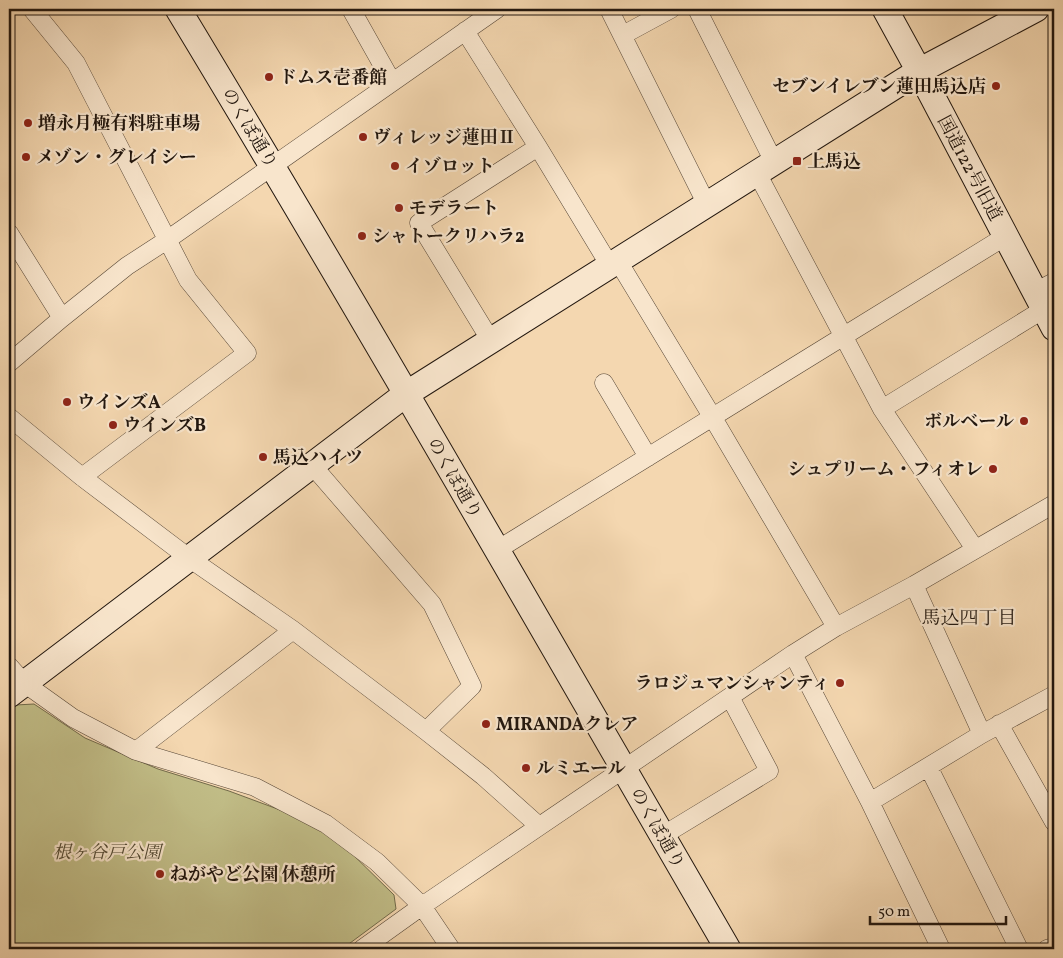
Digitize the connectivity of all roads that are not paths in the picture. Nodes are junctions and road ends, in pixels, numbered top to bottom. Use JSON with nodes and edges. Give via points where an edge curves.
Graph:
{"nodes":[{"id":1,"x":32,"y":9,"type":"edge"},
{"id":2,"x":178,"y":9,"type":"edge"},
{"id":3,"x":351,"y":9,"type":"edge"},
{"id":4,"x":497,"y":9,"type":"edge"},
{"id":5,"x":609,"y":9,"type":"edge"},
{"id":6,"x":671,"y":9,"type":"edge"},
{"id":7,"x":697,"y":9,"type":"edge"},
{"id":8,"x":885,"y":9,"type":"edge"},
{"id":9,"x":1036,"y":9,"type":"edge"},
{"id":10,"x":465,"y":32,"type":"junction"},
{"id":11,"x":623,"y":35,"type":"junction"},
{"id":12,"x":919,"y":71,"type":"junction"},
{"id":13,"x":392,"y":82,"type":"junction"},
{"id":14,"x":538,"y":147,"type":"junction"},
{"id":15,"x":273,"y":166,"type":"junction"},
{"id":16,"x":766,"y":168,"type":"junction"},
{"id":17,"x":707,"y":205,"type":"junction"},
{"id":18,"x":9,"y":233,"type":"edge"},
{"id":19,"x":1006,"y":236,"type":"junction"},
{"id":20,"x":167,"y":240,"type":"junction"},
{"id":21,"x":614,"y":264,"type":"junction"},
{"id":22,"x":1047,"y":303,"type":"edge"},
{"id":23,"x":62,"y":318,"type":"junction"},
{"id":24,"x":844,"y":337,"type":"junction"},
{"id":25,"x":491,"y":341,"type":"junction"},
{"id":26,"x":9,"y":363,"type":"edge"},
{"id":27,"x":604,"y":383,"type":"dead end"},
{"id":28,"x":406,"y":394,"type":"junction"},
{"id":29,"x":882,"y":408,"type":"junction"},
{"id":30,"x":9,"y":418,"type":"edge"},
{"id":31,"x":713,"y":418,"type":"junction"},
{"id":32,"x":648,"y":457,"type":"junction"},
{"id":33,"x":312,"y":466,"type":"junction"},
{"id":34,"x":82,"y":478,"type":"junction"},
{"id":35,"x":1054,"y":504,"type":"edge"},
{"id":36,"x":974,"y":549,"type":"junction"},
{"id":37,"x":497,"y":550,"type":"junction"},
{"id":38,"x":189,"y":558,"type":"junction"},
{"id":39,"x":914,"y":585,"type":"junction"},
{"id":40,"x":836,"y":627,"type":"junction"},
{"id":41,"x":293,"y":630,"type":"junction"},
{"id":42,"x":793,"y":654,"type":"junction"},
{"id":43,"x":14,"y":681,"type":"edge"},
{"id":44,"x":1054,"y":695,"type":"edge"},
{"id":45,"x":730,"y":697,"type":"junction"},
{"id":46,"x":1000,"y":724,"type":"junction"},
{"id":47,"x":426,"y":731,"type":"junction"},
{"id":48,"x":982,"y":734,"type":"junction"},
{"id":49,"x":136,"y":751,"type":"junction"},
{"id":50,"x":929,"y":768,"type":"junction"},
{"id":51,"x":624,"y":769,"type":"junction"},
{"id":52,"x":870,"y":802,"type":"junction"},
{"id":53,"x":1054,"y":822,"type":"edge"},
{"id":54,"x":539,"y":826,"type":"junction"},
{"id":55,"x":662,"y":836,"type":"junction"},
{"id":56,"x":422,"y":906,"type":"junction"},
{"id":57,"x":1054,"y":947,"type":"edge"},
{"id":58,"x":362,"y":949,"type":"edge"},
{"id":59,"x":450,"y":949,"type":"edge"},
{"id":60,"x":728,"y":949,"type":"edge"},
{"id":61,"x":941,"y":949,"type":"edge"},
{"id":62,"x":1019,"y":949,"type":"edge"},
{"id":63,"x":1048,"y":949,"type":"edge"}],
"edges":[{"from":1,"to":20,"type":"street","via":[[76,63]]},
{"from":2,"to":15,"type":"street","name":"のくぼ通り"},
{"from":3,"to":13,"type":"street"},
{"from":4,"to":10,"type":"street"},
{"from":5,"to":11,"type":"street"},
{"from":6,"to":11,"type":"street"},
{"from":7,"to":16,"type":"street"},
{"from":8,"to":12,"type":"street","name":"国道122号旧道"},
{"from":9,"to":12,"type":"street"},
{"from":10,"to":13,"type":"street"},
{"from":10,"to":14,"type":"street"},
{"from":11,"to":17,"type":"street"},
{"from":12,"to":16,"type":"street"},
{"from":12,"to":19,"type":"street","name":"国道122号旧道"},
{"from":13,"to":15,"type":"street"},
{"from":14,"to":21,"type":"street"},
{"from":14,"to":25,"type":"street","via":[[419,223]]},
{"from":15,"to":20,"type":"street"},
{"from":15,"to":28,"type":"street","name":"のくぼ通り"},
{"from":16,"to":17,"type":"street"},
{"from":16,"to":24,"type":"street"},
{"from":17,"to":21,"type":"street"},
{"from":18,"to":23,"type":"street"},
{"from":19,"to":22,"type":"street","name":"国道122号旧道"},
{"from":19,"to":24,"type":"street"},
{"from":20,"to":23,"type":"street","via":[[127,266]]},
{"from":20,"to":34,"type":"street","via":[[188,280],[247,353]]},
{"from":21,"to":25,"type":"street"},
{"from":21,"to":31,"type":"street"},
{"from":22,"to":29,"type":"street"},
{"from":23,"to":26,"type":"street"},
{"from":24,"to":29,"type":"street"},
{"from":24,"to":31,"type":"street"},
{"from":25,"to":28,"type":"street"},
{"from":27,"to":32,"type":"street"},
{"from":28,"to":33,"type":"street"},
{"from":28,"to":37,"type":"street","name":"のくぼ通り"},
{"from":29,"to":36,"type":"street"},
{"from":30,"to":34,"type":"street"},
{"from":31,"to":32,"type":"street"},
{"from":31,"to":40,"type":"street"},
{"from":32,"to":37,"type":"street"},
{"from":33,"to":38,"type":"street"},
{"from":33,"to":47,"type":"street","via":[[432,604],[472,686]]},
{"from":34,"to":38,"type":"street"},
{"from":35,"to":36,"type":"street"},
{"from":36,"to":39,"type":"street"},
{"from":37,"to":51,"type":"street","name":"のくぼ通り"},
{"from":38,"to":41,"type":"street"},
{"from":38,"to":43,"type":"street"},
{"from":39,"to":40,"type":"street"},
{"from":39,"to":48,"type":"street"},
{"from":40,"to":42,"type":"street"},
{"from":41,"to":47,"type":"street"},
{"from":41,"to":49,"type":"street"},
{"from":42,"to":45,"type":"street"},
{"from":42,"to":52,"type":"street"},
{"from":43,"to":49,"type":"street","via":[[73,718]]},
{"from":44,"to":46,"type":"street"},
{"from":45,"to":51,"type":"street"},
{"from":45,"to":55,"type":"street","via":[[769,771]]},
{"from":46,"to":48,"type":"street"},
{"from":46,"to":53,"type":"street"},
{"from":47,"to":54,"type":"street"},
{"from":48,"to":50,"type":"street"},
{"from":49,"to":56,"type":"street","via":[[255,787],[326,824],[377,862]]},
{"from":50,"to":52,"type":"street"},
{"from":50,"to":62,"type":"street"},
{"from":51,"to":54,"type":"street"},
{"from":51,"to":55,"type":"street","name":"のくぼ通り"},
{"from":52,"to":61,"type":"street"},
{"from":54,"to":56,"type":"street"},
{"from":55,"to":60,"type":"street","name":"のくぼ通り"},
{"from":56,"to":58,"type":"street"},
{"from":56,"to":59,"type":"street"},
{"from":57,"to":63,"type":"street"}]}
